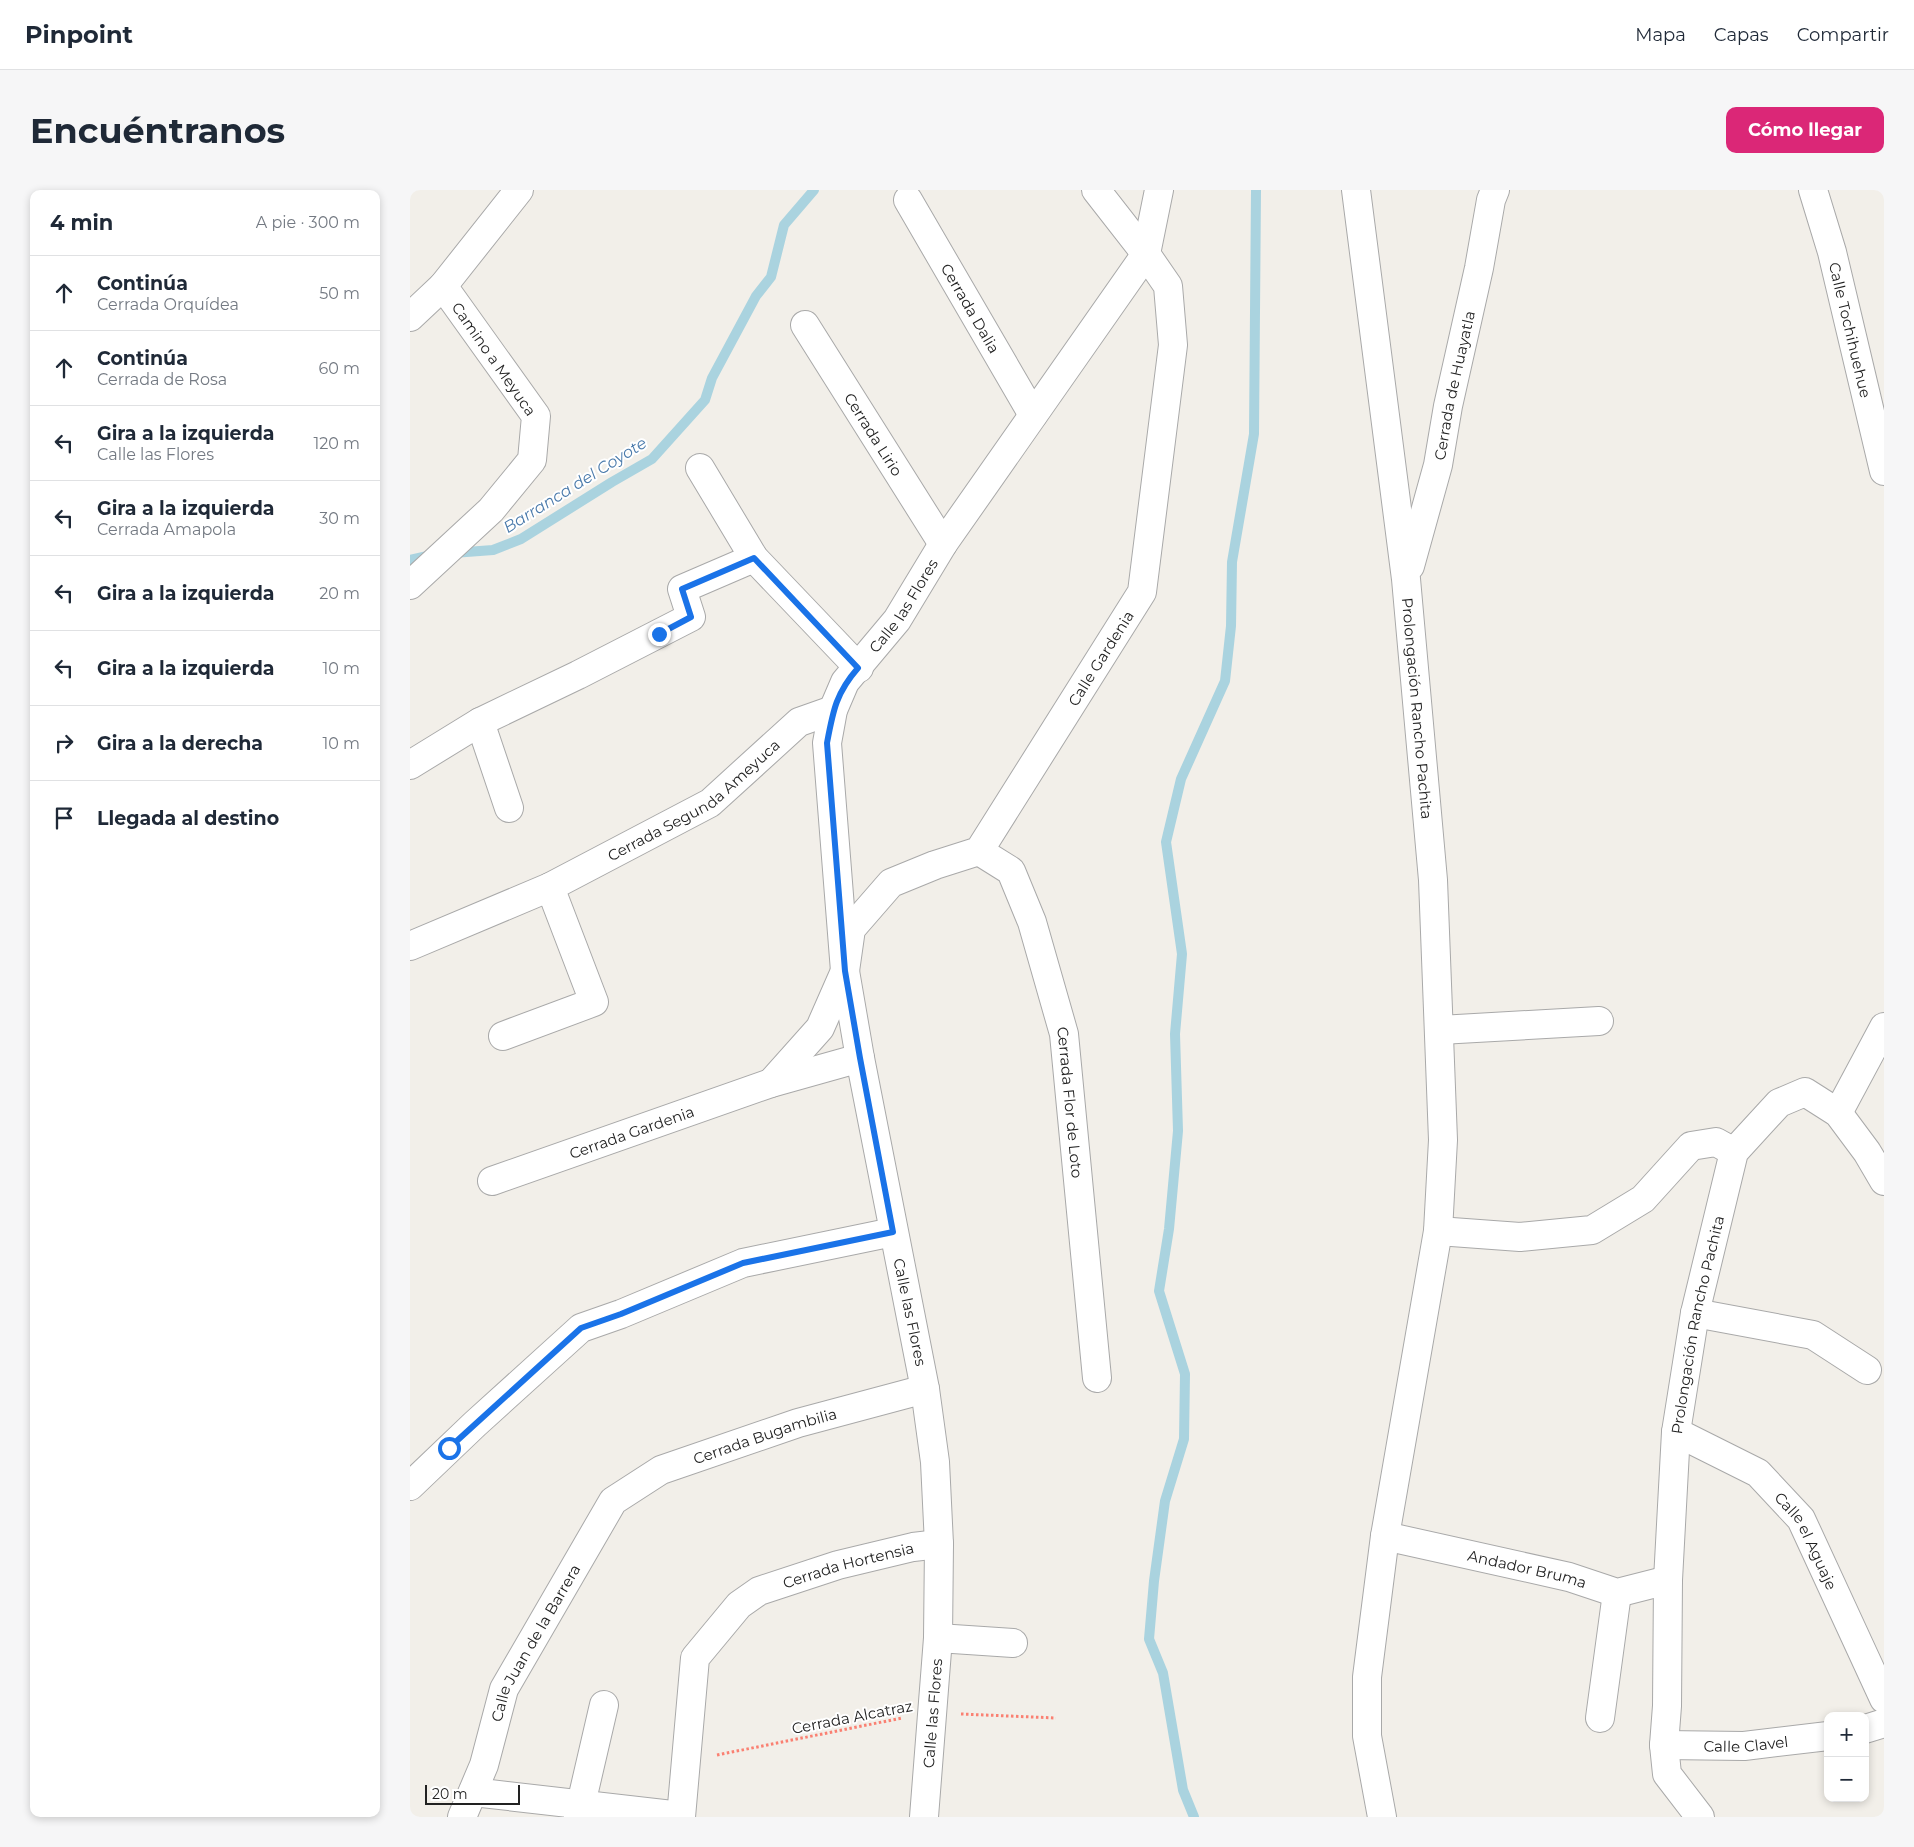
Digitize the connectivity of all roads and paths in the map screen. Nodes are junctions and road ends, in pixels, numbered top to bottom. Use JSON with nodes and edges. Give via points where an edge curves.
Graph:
{"nodes":[{"id":1,"x":519,"y":190,"type":"edge"},
{"id":2,"x":1096,"y":190,"type":"edge"},
{"id":3,"x":1158,"y":190,"type":"edge"},
{"id":4,"x":1356,"y":190,"type":"edge"},
{"id":5,"x":1494,"y":190,"type":"edge"},
{"id":6,"x":1813,"y":190,"type":"edge"},
{"id":7,"x":908,"y":200,"type":"dead end"},
{"id":8,"x":1146,"y":254,"type":"junction"},
{"id":9,"x":443,"y":286,"type":"junction"},
{"id":10,"x":410,"y":317,"type":"edge"},
{"id":11,"x":805,"y":325,"type":"dead end"},
{"id":12,"x":1033,"y":415,"type":"junction"},
{"id":13,"x":700,"y":468,"type":"dead end"},
{"id":14,"x":1884,"y":470,"type":"edge"},
{"id":15,"x":943,"y":544,"type":"junction"},
{"id":16,"x":754,"y":558,"type":"junction"},
{"id":17,"x":418,"y":578,"type":"edge"},
{"id":18,"x":1406,"y":579,"type":"junction"},
{"id":19,"x":858,"y":668,"type":"junction"},
{"id":20,"x":833,"y":710,"type":"junction"},
{"id":21,"x":480,"y":722,"type":"junction"},
{"id":22,"x":410,"y":766,"type":"edge"},
{"id":23,"x":509,"y":808,"type":"dead end"},
{"id":24,"x":979,"y":851,"type":"junction"},
{"id":25,"x":550,"y":886,"type":"junction"},
{"id":26,"x":410,"y":946,"type":"edge"},
{"id":27,"x":845,"y":971,"type":"junction"},
{"id":28,"x":1599,"y":1021,"type":"dead end"},
{"id":29,"x":1884,"y":1027,"type":"edge"},
{"id":30,"x":1440,"y":1030,"type":"junction"},
{"id":31,"x":503,"y":1036,"type":"dead end"},
{"id":32,"x":860,"y":1058,"type":"junction"},
{"id":33,"x":771,"y":1083,"type":"junction"},
{"id":34,"x":1838,"y":1113,"type":"junction"},
{"id":35,"x":1734,"y":1152,"type":"junction"},
{"id":36,"x":492,"y":1181,"type":"dead end"},
{"id":37,"x":1884,"y":1181,"type":"edge"},
{"id":38,"x":1438,"y":1231,"type":"junction"},
{"id":39,"x":893,"y":1232,"type":"junction"},
{"id":40,"x":1695,"y":1313,"type":"junction"},
{"id":41,"x":1867,"y":1370,"type":"dead end"},
{"id":42,"x":1097,"y":1378,"type":"dead end"},
{"id":43,"x":925,"y":1389,"type":"junction"},
{"id":44,"x":1676,"y":1432,"type":"junction"},
{"id":45,"x":410,"y":1486,"type":"edge"},
{"id":46,"x":613,"y":1501,"type":"joint"},
{"id":47,"x":1385,"y":1536,"type":"junction"},
{"id":48,"x":939,"y":1544,"type":"junction"},
{"id":49,"x":1668,"y":1580,"type":"junction"},
{"id":50,"x":1617,"y":1593,"type":"junction"},
{"id":51,"x":938,"y":1638,"type":"junction"},
{"id":52,"x":1013,"y":1643,"type":"dead end"},
{"id":53,"x":1884,"y":1699,"type":"edge"},
{"id":54,"x":604,"y":1705,"type":"dead end"},
{"id":55,"x":932,"y":1712,"type":"junction"},
{"id":56,"x":1056,"y":1718,"type":"dead end"},
{"id":57,"x":1600,"y":1718,"type":"dead end"},
{"id":58,"x":1884,"y":1723,"type":"edge"},
{"id":59,"x":1869,"y":1727,"type":"edge"},
{"id":60,"x":1824,"y":1736,"type":"edge"},
{"id":61,"x":1664,"y":1744,"type":"junction"},
{"id":62,"x":685,"y":1762,"type":"junction"},
{"id":63,"x":473,"y":1792,"type":"junction"},
{"id":64,"x":579,"y":1811,"type":"edge"},
{"id":65,"x":462,"y":1817,"type":"edge"},
{"id":66,"x":681,"y":1817,"type":"edge"},
{"id":67,"x":924,"y":1817,"type":"edge"},
{"id":68,"x":1382,"y":1817,"type":"edge"},
{"id":69,"x":1700,"y":1817,"type":"edge"}],
"edges":[{"from":1,"to":9,"type":"street"},
{"from":2,"to":8,"type":"street","name":"Calle Gardenia"},
{"from":3,"to":8,"type":"street","name":"Calle las Flores"},
{"from":4,"to":18,"type":"street","name":"Prolongación Rancho Pachita"},
{"from":5,"to":18,"type":"street","name":"Cerrada de Huayatla","via":[[1438,466]]},
{"from":6,"to":14,"type":"street","name":"Calle Tochihuehue","via":[[1832,252]]},
{"from":7,"to":12,"type":"street","name":"Cerrada Dalia"},
{"from":8,"to":12,"type":"street","name":"Calle las Flores"},
{"from":8,"to":24,"type":"street","name":"Calle Gardenia","via":[[1168,286],[1173,345],[1142,592]]},
{"from":9,"to":10,"type":"street"},
{"from":9,"to":17,"type":"street","name":"Camino a Meyuca","via":[[536,416],[532,460],[490,510]]},
{"from":11,"to":15,"type":"street","name":"Cerrada Lirio"},
{"from":12,"to":15,"type":"street","name":"Calle las Flores"},
{"from":13,"to":16,"type":"street"},
{"from":15,"to":19,"type":"street","name":"Calle las Flores","via":[[897,620]]},
{"from":16,"to":19,"type":"street"},
{"from":16,"to":21,"type":"street","via":[[682,589],[691,617]]},
{"from":18,"to":30,"type":"street","name":"Prolongación Rancho Pachita","via":[[1433,880]]},
{"from":19,"to":20,"type":"street","name":"Calle las Flores","via":[[846,682]]},
{"from":20,"to":25,"type":"street","name":"Cerrada Segunda Ameyuca","via":[[799,722],[710,803]]},
{"from":20,"to":27,"type":"street","name":"Calle las Flores","via":[[827,743]]},
{"from":21,"to":22,"type":"street"},
{"from":21,"to":23,"type":"street"},
{"from":24,"to":27,"type":"street","via":[[891,882],[851,929]]},
{"from":24,"to":42,"type":"street","name":"Cerrada Flor de Loto","via":[[1011,871],[1032,922],[1064,1034]]},
{"from":25,"to":26,"type":"street","name":"Cerrada Segunda Ameyuca"},
{"from":25,"to":31,"type":"street","via":[[594,1002]]},
{"from":27,"to":32,"type":"street","name":"Calle las Flores"},
{"from":27,"to":33,"type":"street","name":"Cerrada Gardenia","via":[[820,1028]]},
{"from":28,"to":30,"type":"street"},
{"from":29,"to":34,"type":"street"},
{"from":30,"to":38,"type":"street","name":"Prolongación Rancho Pachita","via":[[1443,1140]]},
{"from":32,"to":33,"type":"street","name":"Cerrada Gardenia"},
{"from":32,"to":39,"type":"street","name":"Calle las Flores"},
{"from":33,"to":36,"type":"street","name":"Cerrada Gardenia"},
{"from":34,"to":35,"type":"street","via":[[1805,1092],[1779,1103]]},
{"from":34,"to":37,"type":"street"},
{"from":35,"to":38,"type":"street","via":[[1716,1142],[1691,1146],[1643,1199],[1592,1230],[1520,1236]]},
{"from":35,"to":40,"type":"street","name":"Prolongación Rancho Pachita"},
{"from":38,"to":47,"type":"street","name":"Prolongación Rancho Pachita"},
{"from":39,"to":43,"type":"street","name":"Calle las Flores"},
{"from":39,"to":45,"type":"street","via":[[743,1263],[581,1328]]},
{"from":40,"to":41,"type":"street","via":[[1813,1335]]},
{"from":40,"to":44,"type":"street","name":"Prolongación Rancho Pachita"},
{"from":43,"to":46,"type":"street","name":"Cerrada Bugambilia","via":[[798,1423],[661,1470]]},
{"from":43,"to":48,"type":"street","name":"Calle las Flores","via":[[936,1462]]},
{"from":44,"to":49,"type":"street","name":"Prolongación Rancho Pachita"},
{"from":44,"to":53,"type":"street","name":"Calle el Aguaje","via":[[1758,1473],[1800,1519]]},
{"from":46,"to":63,"type":"street","name":"Calle Juan de la Barrera","via":[[504,1689],[484,1765]]},
{"from":47,"to":50,"type":"street","name":"Andador Bruma","via":[[1569,1577]]},
{"from":47,"to":68,"type":"street","name":"Prolongación Rancho Pachita","via":[[1367,1677],[1367,1736]]},
{"from":48,"to":51,"type":"street","name":"Calle las Flores"},
{"from":48,"to":62,"type":"street","name":"Cerrada Hortensia","via":[[838,1565],[759,1591],[740,1606],[694,1658]]},
{"from":49,"to":50,"type":"street"},
{"from":49,"to":61,"type":"street","name":"Prolongación Rancho Pachita"},
{"from":50,"to":57,"type":"street"},
{"from":51,"to":52,"type":"street"},
{"from":51,"to":55,"type":"street","name":"Calle las Flores"},
{"from":54,"to":64,"type":"street"},
{"from":55,"to":56,"type":"path","name":"Cerrada Alcatraz"},
{"from":55,"to":62,"type":"path","name":"Cerrada Alcatraz"},
{"from":55,"to":67,"type":"street","name":"Calle las Flores"},
{"from":58,"to":59,"type":"street"},
{"from":60,"to":61,"type":"street","name":"Calle Clavel","via":[[1744,1746]]},
{"from":61,"to":69,"type":"street","name":"Prolongación Rancho Pachita","via":[[1668,1774]]},
{"from":62,"to":66,"type":"street"},
{"from":63,"to":64,"type":"street"},
{"from":63,"to":65,"type":"street","name":"Calle Juan de la Barrera"},
{"from":64,"to":66,"type":"street"}]}
